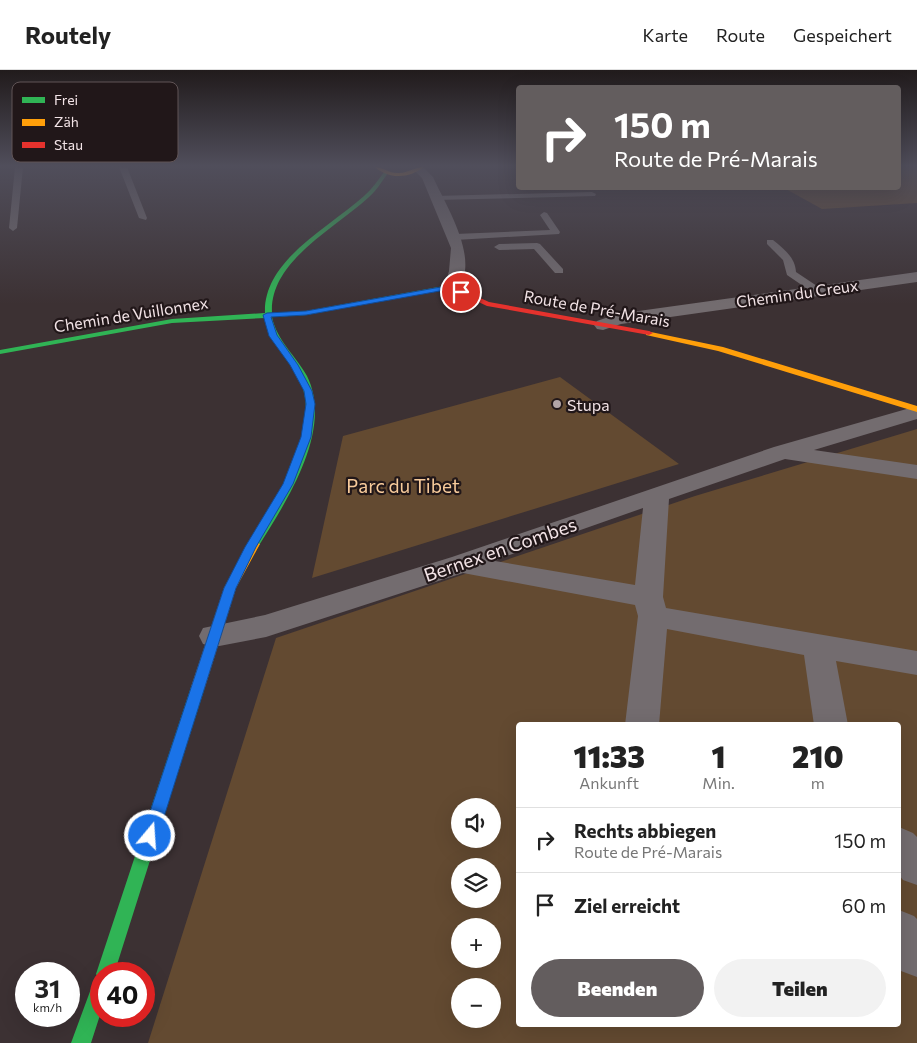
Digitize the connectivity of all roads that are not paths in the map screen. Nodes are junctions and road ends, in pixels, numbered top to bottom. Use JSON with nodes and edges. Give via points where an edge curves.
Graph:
{"nodes":[{"id":1,"x":14,"y":212,"type":"edge"},
{"id":2,"x":141,"y":212,"type":"edge"},
{"id":3,"x":348,"y":212,"type":"edge"},
{"id":4,"x":442,"y":212,"type":"edge"},
{"id":5,"x":544,"y":215,"type":"dead end"},
{"id":6,"x":143,"y":218,"type":"dead end"},
{"id":7,"x":12,"y":228,"type":"dead end"},
{"id":8,"x":563,"y":239,"type":"dead end"},
{"id":9,"x":770,"y":242,"type":"dead end"},
{"id":10,"x":459,"y":244,"type":"junction"},
{"id":11,"x":488,"y":247,"type":"dead end"},
{"id":12,"x":559,"y":271,"type":"dead end"},
{"id":13,"x":917,"y":277,"type":"edge"},
{"id":14,"x":452,"y":287,"type":"junction"},
{"id":15,"x":816,"y":290,"type":"junction"},
{"id":16,"x":678,"y":311,"type":"junction"},
{"id":17,"x":267,"y":315,"type":"junction"},
{"id":18,"x":603,"y":325,"type":"junction"},
{"id":19,"x":655,"y":334,"type":"junction"},
{"id":20,"x":0,"y":352,"type":"edge"},
{"id":21,"x":917,"y":410,"type":"edge"},
{"id":22,"x":782,"y":452,"type":"junction"},
{"id":23,"x":917,"y":472,"type":"edge"},
{"id":24,"x":657,"y":496,"type":"junction"},
{"id":25,"x":462,"y":564,"type":"junction"},
{"id":26,"x":650,"y":606,"type":"junction"},
{"id":27,"x":214,"y":636,"type":"junction"},
{"id":28,"x":818,"y":646,"type":"junction"},
{"id":29,"x":917,"y":663,"type":"edge"},
{"id":30,"x":642,"y":722,"type":"edge"},
{"id":31,"x":831,"y":722,"type":"edge"},
{"id":32,"x":901,"y":848,"type":"edge"},
{"id":33,"x":917,"y":866,"type":"edge"},
{"id":34,"x":901,"y":934,"type":"edge"},
{"id":35,"x":917,"y":955,"type":"edge"},
{"id":36,"x":109,"y":962,"type":"edge"},
{"id":37,"x":90,"y":1017,"type":"edge"},
{"id":38,"x":81,"y":1043,"type":"edge"}],
"edges":[{"from":1,"to":7,"type":"lane"},
{"from":2,"to":6,"type":"lane"},
{"from":3,"to":17,"type":"street","via":[[276,278]]},
{"from":4,"to":10,"type":"street"},
{"from":5,"to":10,"type":"lane","via":[[556,232]]},
{"from":8,"to":10,"type":"lane"},
{"from":9,"to":15,"type":"lane","via":[[792,266],[791,273]]},
{"from":10,"to":14,"type":"street"},
{"from":11,"to":12,"type":"lane","via":[[537,246]]},
{"from":13,"to":15,"type":"street","name":"Chemin du Creux"},
{"from":14,"to":17,"type":"street","via":[[306,313]]},
{"from":14,"to":18,"type":"street","name":"Route de Pré-Marais","via":[[487,304]]},
{"from":15,"to":16,"type":"street","name":"Chemin du Creux"},
{"from":16,"to":18,"type":"street","name":"Chemin du Creux","via":[[617,319]]},
{"from":16,"to":19,"type":"street"},
{"from":17,"to":20,"type":"street","name":"Chemin de Vuillonnex","via":[[196,318]]},
{"from":17,"to":27,"type":"street","via":[[273,336],[308,391],[310,420],[301,454],[239,568]]},
{"from":18,"to":19,"type":"street","name":"Route de Pré-Marais"},
{"from":19,"to":21,"type":"street","name":"Route de Pré-Marais","via":[[766,362]]},
{"from":21,"to":22,"type":"street","name":"Bernex en Combes"},
{"from":22,"to":23,"type":"street","name":"Bernex en Combes"},
{"from":22,"to":24,"type":"street","name":"Bernex en Combes"},
{"from":24,"to":25,"type":"street","name":"Bernex en Combes"},
{"from":24,"to":26,"type":"street"},
{"from":25,"to":26,"type":"street"},
{"from":25,"to":27,"type":"street","name":"Bernex en Combes","via":[[266,626]]},
{"from":26,"to":28,"type":"street"},
{"from":26,"to":30,"type":"street"},
{"from":27,"to":36,"type":"street"},
{"from":28,"to":29,"type":"street"},
{"from":28,"to":31,"type":"street"},
{"from":32,"to":33,"type":"street"},
{"from":34,"to":35,"type":"street"},
{"from":37,"to":38,"type":"street"}]}
